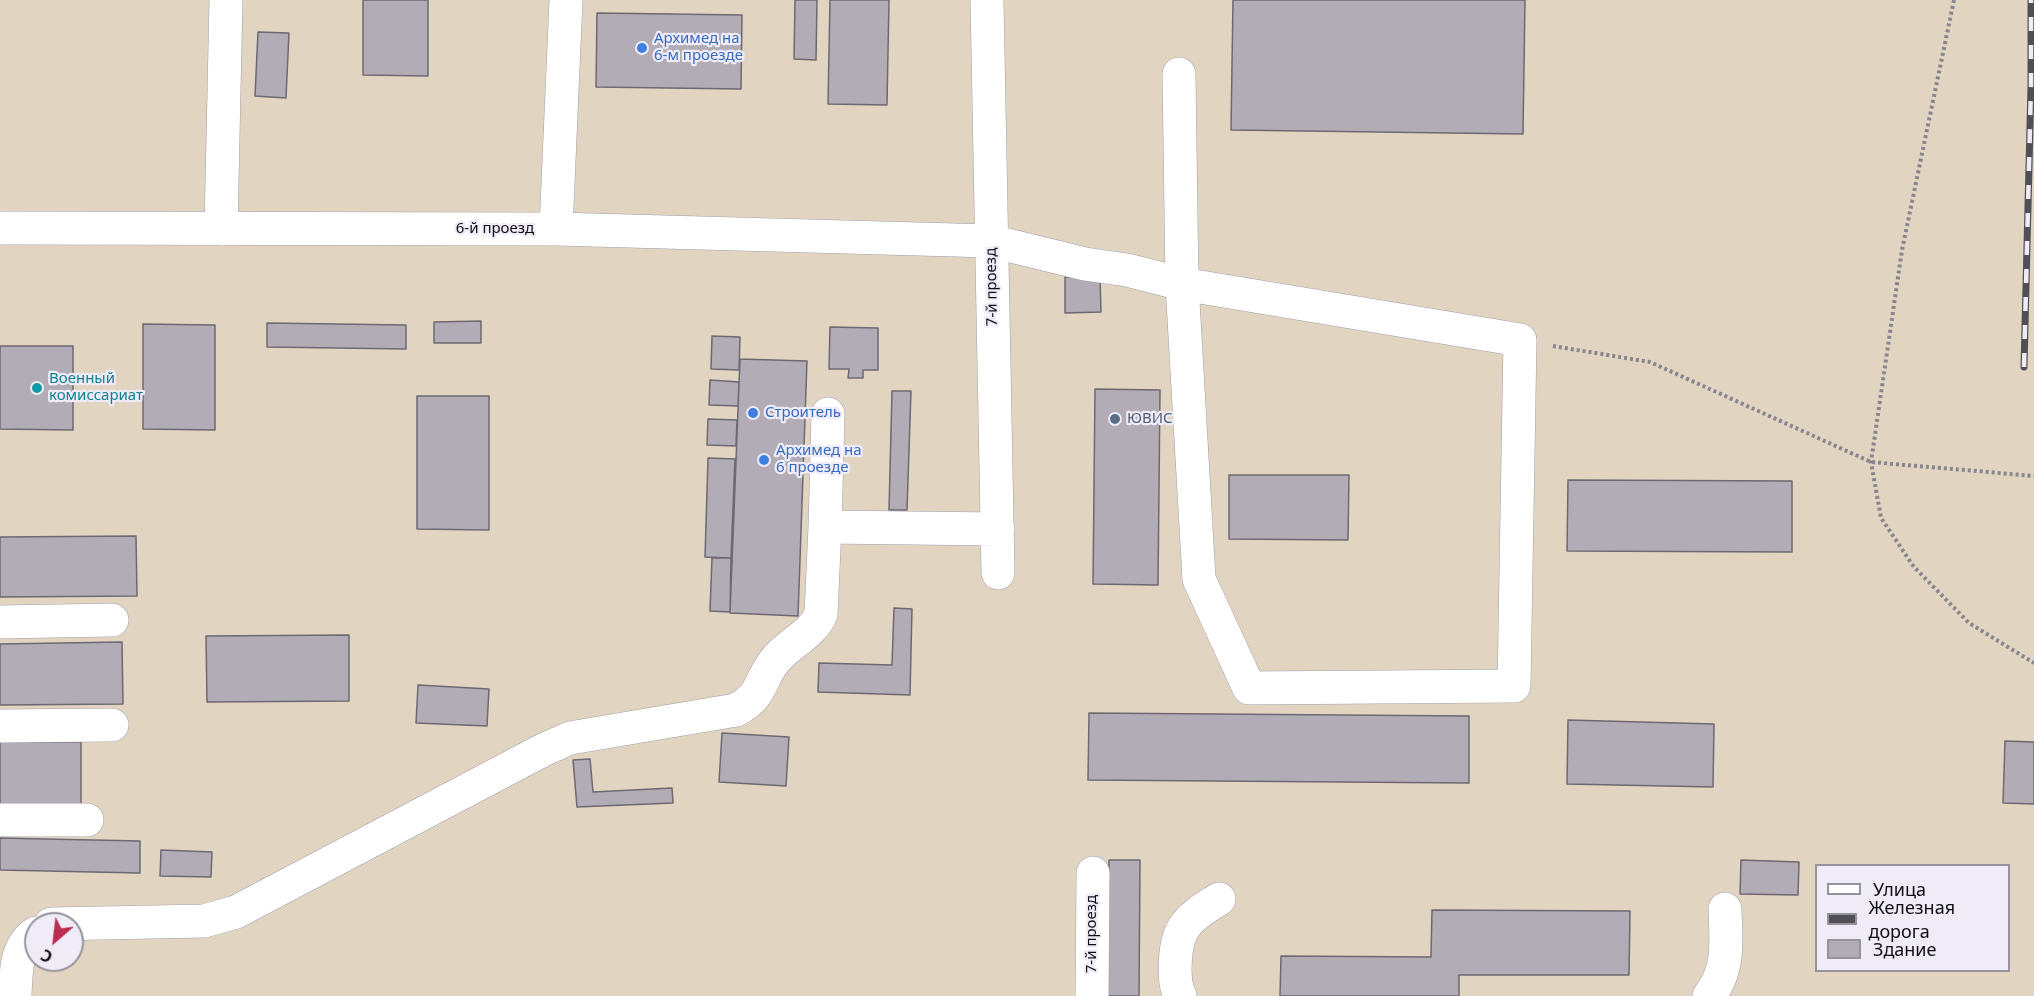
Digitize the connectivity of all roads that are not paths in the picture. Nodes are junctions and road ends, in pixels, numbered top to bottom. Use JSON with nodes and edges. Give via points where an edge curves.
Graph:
{"nodes":[{"id":1,"x":226,"y":0,"type":"edge"},
{"id":2,"x":566,"y":0,"type":"edge"},
{"id":3,"x":987,"y":0,"type":"edge"},
{"id":4,"x":1179,"y":74,"type":"dead end"},
{"id":5,"x":0,"y":228,"type":"edge"},
{"id":6,"x":220,"y":229,"type":"junction"},
{"id":7,"x":556,"y":229,"type":"junction"},
{"id":8,"x":991,"y":242,"type":"junction"},
{"id":9,"x":1182,"y":284,"type":"junction"},
{"id":10,"x":828,"y":414,"type":"dead end"},
{"id":11,"x":825,"y":527,"type":"junction"},
{"id":12,"x":998,"y":529,"type":"junction"},
{"id":13,"x":998,"y":573,"type":"dead end"},
{"id":14,"x":112,"y":620,"type":"dead end"},
{"id":15,"x":0,"y":622,"type":"edge"},
{"id":16,"x":112,"y":725,"type":"dead end"},
{"id":17,"x":0,"y":726,"type":"edge"},
{"id":18,"x":87,"y":819,"type":"dead end"},
{"id":19,"x":0,"y":820,"type":"edge"},
{"id":20,"x":1093,"y":873,"type":"dead end"},
{"id":21,"x":1219,"y":899,"type":"dead end"},
{"id":22,"x":1725,"y":909,"type":"dead end"},
{"id":23,"x":84,"y":923,"type":"edge"},
{"id":24,"x":24,"y":946,"type":"edge"},
{"id":25,"x":15,"y":996,"type":"edge"},
{"id":26,"x":1092,"y":996,"type":"edge"},
{"id":27,"x":1180,"y":996,"type":"edge"},
{"id":28,"x":1709,"y":996,"type":"edge"}],
"edges":[{"from":1,"to":6,"type":"street"},
{"from":2,"to":7,"type":"street"},
{"from":3,"to":8,"type":"street","name":"7-й проезд"},
{"from":4,"to":9,"type":"street"},
{"from":5,"to":6,"type":"street","name":"6-й проезд"},
{"from":6,"to":7,"type":"street","name":"6-й проезд"},
{"from":7,"to":8,"type":"street","name":"6-й проезд"},
{"from":8,"to":9,"type":"street","name":"6-й проезд"},
{"from":8,"to":12,"type":"street","name":"7-й проезд"},
{"from":9,"to":9,"type":"street","name":"6-й проезд","via":[[1199,579],[1249,688],[1514,686],[1520,340]]},
{"from":10,"to":11,"type":"street"},
{"from":11,"to":12,"type":"street"},
{"from":11,"to":23,"type":"street","via":[[821,614],[817,624],[777,657],[749,704],[736,710],[570,738],[236,912],[204,921]]},
{"from":12,"to":13,"type":"street","name":"7-й проезд"},
{"from":14,"to":15,"type":"street"},
{"from":16,"to":17,"type":"street"},
{"from":18,"to":19,"type":"street"},
{"from":20,"to":26,"type":"street","name":"7-й проезд"},
{"from":21,"to":27,"type":"street","via":[[1183,927],[1175,968]]},
{"from":22,"to":28,"type":"street","via":[[1726,954],[1718,985]]},
{"from":24,"to":25,"type":"street","via":[[15,976]]}]}
